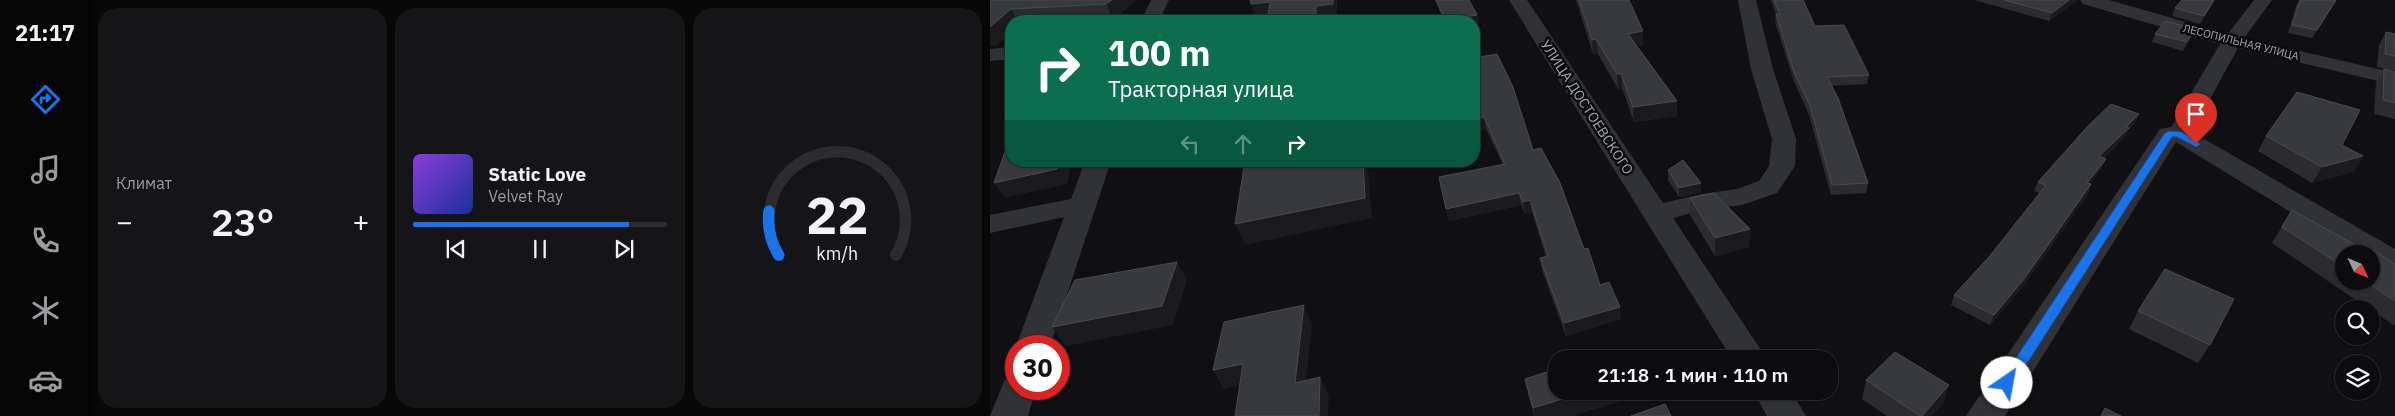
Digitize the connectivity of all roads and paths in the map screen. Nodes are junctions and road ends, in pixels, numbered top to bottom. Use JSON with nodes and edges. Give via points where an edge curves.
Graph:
{"nodes":[{"id":1,"x":1160,"y":0,"type":"edge"},
{"id":2,"x":1518,"y":0,"type":"edge"},
{"id":3,"x":1747,"y":0,"type":"edge"},
{"id":4,"x":2089,"y":0,"type":"edge"},
{"id":5,"x":2263,"y":0,"type":"edge"},
{"id":6,"x":1153,"y":15,"type":"edge"},
{"id":7,"x":2232,"y":41,"type":"junction"},
{"id":8,"x":1005,"y":54,"type":"edge"},
{"id":9,"x":990,"y":55,"type":"edge"},
{"id":10,"x":2395,"y":79,"type":"edge"},
{"id":11,"x":2179,"y":134,"type":"junction"},
{"id":12,"x":1096,"y":167,"type":"edge"},
{"id":13,"x":1082,"y":205,"type":"junction"},
{"id":14,"x":1657,"y":213,"type":"junction"},
{"id":15,"x":990,"y":224,"type":"edge"},
{"id":16,"x":2395,"y":262,"type":"edge"},
{"id":17,"x":1037,"y":335,"type":"edge"},
{"id":18,"x":1744,"y":350,"type":"edge"},
{"id":19,"x":1014,"y":400,"type":"edge"},
{"id":20,"x":1777,"y":400,"type":"edge"},
{"id":21,"x":1008,"y":416,"type":"edge"},
{"id":22,"x":1787,"y":416,"type":"edge"},
{"id":23,"x":1985,"y":416,"type":"edge"}],
"edges":[{"from":1,"to":6,"type":"street"},
{"from":2,"to":14,"type":"street","name":"УЛИЦА ДОСТОЕВСКОГО"},
{"from":3,"to":14,"type":"street","via":[[1762,68],[1784,139],[1782,166],[1768,187],[1742,197]]},
{"from":4,"to":7,"type":"street","name":"ЛЕСОПИЛЬНАЯ УЛИЦА"},
{"from":5,"to":7,"type":"street"},
{"from":7,"to":10,"type":"street","name":"ЛЕСОПИЛЬНАЯ УЛИЦА"},
{"from":7,"to":11,"type":"street"},
{"from":8,"to":9,"type":"street"},
{"from":11,"to":16,"type":"street"},
{"from":11,"to":23,"type":"street","via":[[2169,134]]},
{"from":12,"to":13,"type":"street"},
{"from":13,"to":15,"type":"street"},
{"from":13,"to":17,"type":"street"},
{"from":14,"to":18,"type":"street","name":"УЛИЦА ДОСТОЕВСКОГО"},
{"from":19,"to":21,"type":"street"},
{"from":20,"to":22,"type":"street"}]}
